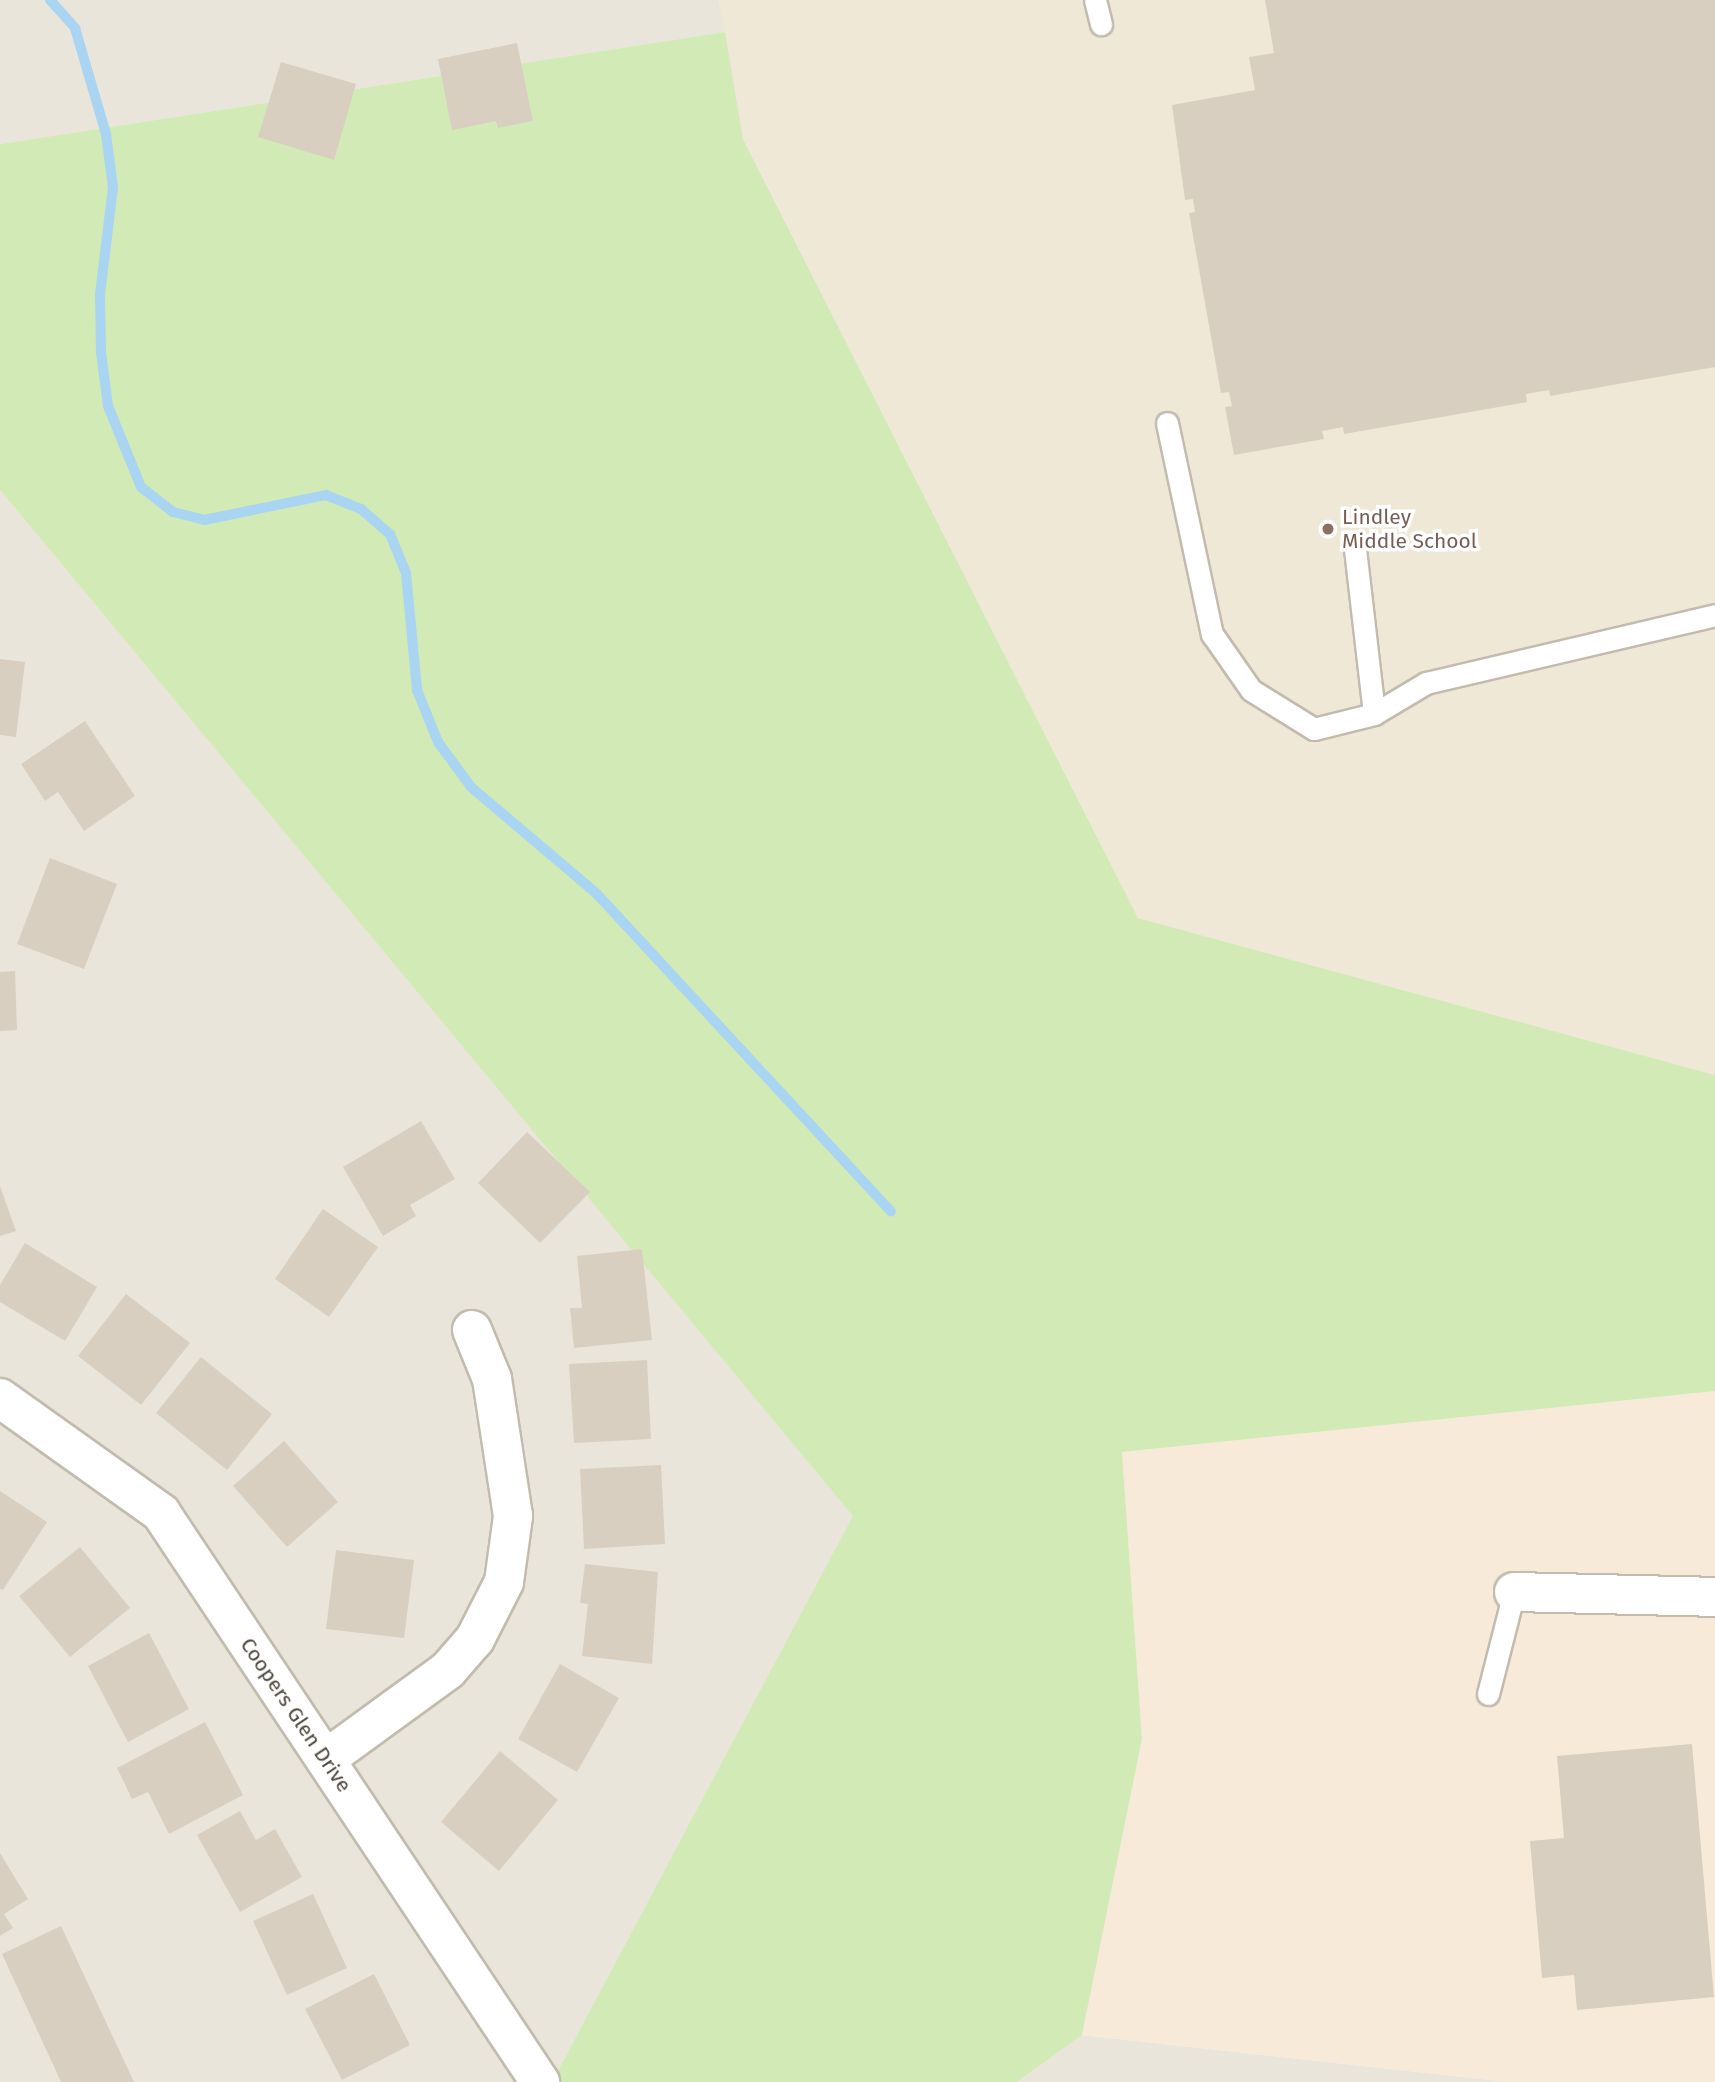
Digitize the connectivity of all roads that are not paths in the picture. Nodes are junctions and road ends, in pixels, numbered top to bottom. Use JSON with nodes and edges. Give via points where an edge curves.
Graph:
{"nodes":[{"id":1,"x":1095,"y":0,"type":"edge"},
{"id":2,"x":1101,"y":24,"type":"dead end"},
{"id":3,"x":1167,"y":423,"type":"dead end"},
{"id":4,"x":1355,"y":549,"type":"dead end"},
{"id":5,"x":1715,"y":615,"type":"edge"},
{"id":6,"x":1374,"y":714,"type":"junction"},
{"id":7,"x":472,"y":1330,"type":"dead end"},
{"id":8,"x":0,"y":1398,"type":"edge"},
{"id":9,"x":1514,"y":1592,"type":"joint"},
{"id":10,"x":1715,"y":1597,"type":"edge"},
{"id":11,"x":1488,"y":1694,"type":"dead end"},
{"id":12,"x":326,"y":1759,"type":"junction"},
{"id":13,"x":540,"y":2082,"type":"edge"}],
"edges":[{"from":1,"to":2,"type":"lane"},
{"from":3,"to":6,"type":"lane","via":[[1212,634],[1251,690],[1314,729]]},
{"from":4,"to":6,"type":"lane"},
{"from":5,"to":6,"type":"lane","via":[[1426,683]]},
{"from":7,"to":12,"type":"street","via":[[492,1379],[513,1516],[504,1582],[475,1639],[447,1670]]},
{"from":8,"to":12,"type":"street","name":"Coopers Glen Drive","via":[[161,1513]]},
{"from":9,"to":10,"type":"street"},
{"from":9,"to":11,"type":"lane"},
{"from":12,"to":13,"type":"street","name":"Coopers Glen Drive"}]}
